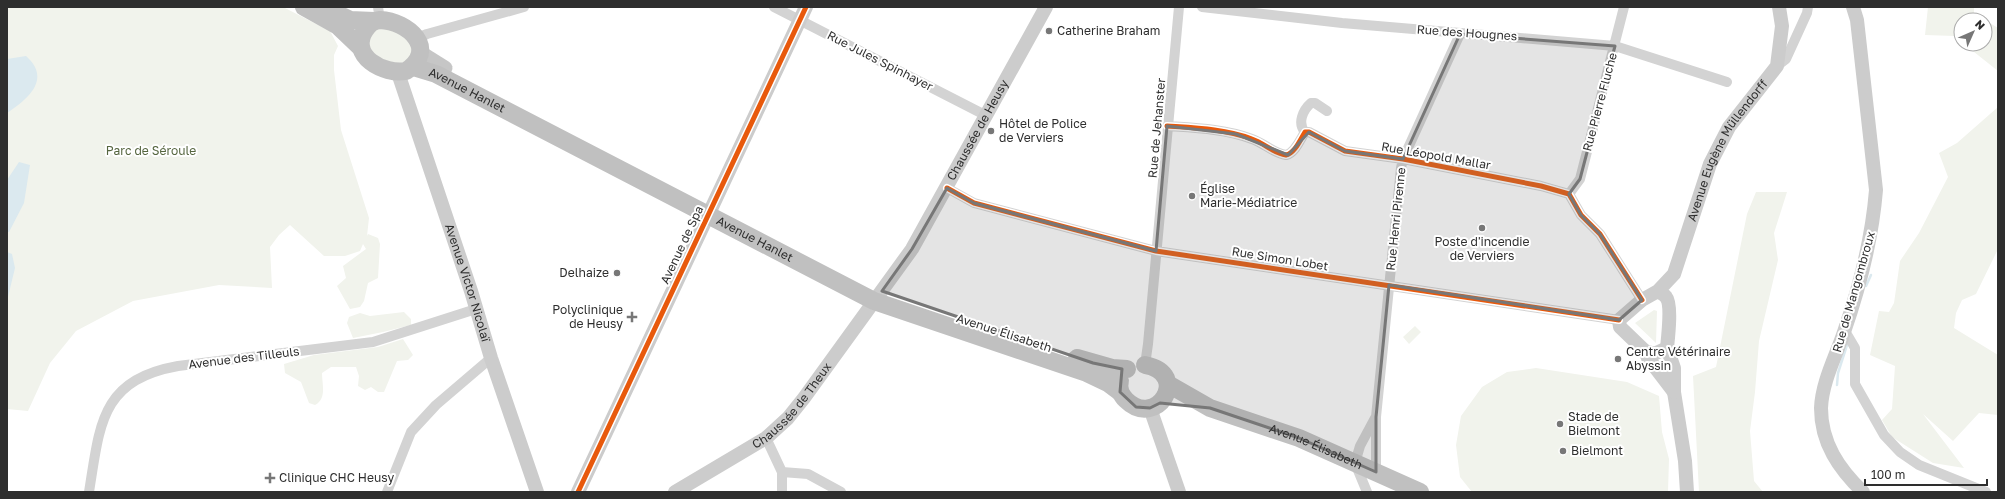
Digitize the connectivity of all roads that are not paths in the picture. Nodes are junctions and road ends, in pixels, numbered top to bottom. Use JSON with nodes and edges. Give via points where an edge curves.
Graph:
{"nodes":[{"id":1,"x":304,"y":7,"type":"edge"},
{"id":2,"x":324,"y":7,"type":"edge"},
{"id":3,"x":524,"y":7,"type":"edge"},
{"id":4,"x":774,"y":7,"type":"edge"},
{"id":5,"x":806,"y":7,"type":"edge"},
{"id":6,"x":1179,"y":7,"type":"edge"},
{"id":7,"x":1202,"y":7,"type":"edge"},
{"id":8,"x":1624,"y":7,"type":"edge"},
{"id":9,"x":1779,"y":7,"type":"edge"},
{"id":10,"x":1808,"y":7,"type":"edge"},
{"id":11,"x":1853,"y":7,"type":"edge"},
{"id":12,"x":1044,"y":8,"type":"edge"},
{"id":13,"x":377,"y":16,"type":"edge"},
{"id":14,"x":799,"y":20,"type":"junction"},
{"id":15,"x":1460,"y":34,"type":"junction"},
{"id":16,"x":360,"y":46,"type":"junction"},
{"id":17,"x":1614,"y":46,"type":"junction"},
{"id":18,"x":412,"y":58,"type":"junction"},
{"id":19,"x":1777,"y":66,"type":"junction"},
{"id":20,"x":444,"y":68,"type":"joint"},
{"id":21,"x":1727,"y":82,"type":"dead end"},
{"id":22,"x":1327,"y":111,"type":"dead end"},
{"id":23,"x":986,"y":115,"type":"junction"},
{"id":24,"x":1167,"y":126,"type":"junction"},
{"id":25,"x":1304,"y":132,"type":"junction"},
{"id":26,"x":1403,"y":159,"type":"junction"},
{"id":27,"x":947,"y":188,"type":"junction"},
{"id":28,"x":1569,"y":194,"type":"junction"},
{"id":29,"x":710,"y":210,"type":"junction"},
{"id":30,"x":1156,"y":251,"type":"junction"},
{"id":31,"x":1389,"y":285,"type":"junction"},
{"id":32,"x":1658,"y":291,"type":"junction"},
{"id":33,"x":878,"y":296,"type":"junction"},
{"id":34,"x":1642,"y":300,"type":"junction"},
{"id":35,"x":476,"y":309,"type":"junction"},
{"id":36,"x":1618,"y":320,"type":"junction"},
{"id":37,"x":1845,"y":331,"type":"junction"},
{"id":38,"x":1667,"y":348,"type":"junction"},
{"id":39,"x":1644,"y":351,"type":"junction"},
{"id":40,"x":491,"y":358,"type":"junction"},
{"id":41,"x":1145,"y":365,"type":"junction"},
{"id":42,"x":1127,"y":369,"type":"junction"},
{"id":43,"x":1168,"y":384,"type":"junction"},
{"id":44,"x":1120,"y":392,"type":"junction"},
{"id":45,"x":1674,"y":392,"type":"junction"},
{"id":46,"x":1155,"y":405,"type":"junction"},
{"id":47,"x":1210,"y":408,"type":"junction"},
{"id":48,"x":1376,"y":416,"type":"junction"},
{"id":49,"x":766,"y":438,"type":"junction"},
{"id":50,"x":1355,"y":463,"type":"junction"},
{"id":51,"x":782,"y":472,"type":"junction"},
{"id":52,"x":1376,"y":472,"type":"junction"},
{"id":53,"x":1398,"y":487,"type":"edge"},
{"id":54,"x":89,"y":492,"type":"edge"},
{"id":55,"x":387,"y":492,"type":"edge"},
{"id":56,"x":537,"y":492,"type":"edge"},
{"id":57,"x":578,"y":492,"type":"edge"},
{"id":58,"x":675,"y":492,"type":"edge"},
{"id":59,"x":782,"y":492,"type":"edge"},
{"id":60,"x":842,"y":492,"type":"edge"},
{"id":61,"x":1179,"y":492,"type":"edge"},
{"id":62,"x":1368,"y":492,"type":"edge"},
{"id":63,"x":1420,"y":492,"type":"edge"},
{"id":64,"x":1687,"y":492,"type":"edge"},
{"id":65,"x":1863,"y":492,"type":"edge"},
{"id":66,"x":1986,"y":492,"type":"edge"}],
"edges":[{"from":1,"to":16,"type":"highway","via":[[338,26]]},
{"from":2,"to":13,"type":"highway","via":[[350,20]]},
{"from":3,"to":18,"type":"street","via":[[426,34]]},
{"from":4,"to":14,"type":"street","name":"Rue Jules Spinhayer"},
{"from":5,"to":14,"type":"street","name":"Avenue de Spa"},
{"from":6,"to":24,"type":"street","name":"Rue de Jehanster"},
{"from":7,"to":15,"type":"street","name":"Rue des Hougnes"},
{"from":8,"to":17,"type":"street","name":"Rue Pierre Fluche"},
{"from":9,"to":19,"type":"street","via":[[1782,26]]},
{"from":10,"to":19,"type":"street","via":[[1786,59]]},
{"from":11,"to":37,"type":"street","name":"Rue de Mangombroux","via":[[1857,20],[1876,190],[1870,244]]},
{"from":12,"to":23,"type":"street","name":"Chaussée de Heusy"},
{"from":13,"to":16,"type":"highway","via":[[363,33]]},
{"from":13,"to":18,"type":"highway","via":[[411,32]]},
{"from":14,"to":23,"type":"street","name":"Rue Jules Spinhayer"},
{"from":14,"to":29,"type":"street","name":"Avenue de Spa"},
{"from":15,"to":17,"type":"street","name":"Rue des Hougnes"},
{"from":15,"to":26,"type":"street","name":"Rue Henri Pirenne"},
{"from":16,"to":18,"type":"highway","via":[[373,63],[390,71]]},
{"from":17,"to":21,"type":"street","name":"Rue des Hougnes"},
{"from":17,"to":28,"type":"street","name":"Rue Pierre Fluche","via":[[1580,179]]},
{"from":18,"to":20,"type":"main road","name":"Avenue Hanlet"},
{"from":18,"to":29,"type":"highway","name":"Avenue Hanlet","via":[[436,74]]},
{"from":18,"to":35,"type":"street","name":"Avenue Victor Nicolaï"},
{"from":19,"to":32,"type":"street","name":"Avenue Eugène Müllendorff","via":[[1729,127],[1710,164],[1674,274]]},
{"from":20,"to":29,"type":"highway","name":"Avenue Hanlet"},
{"from":22,"to":25,"type":"street","via":[[1315,103],[1308,105],[1300,125]]},
{"from":23,"to":27,"type":"street","name":"Chaussée de Heusy"},
{"from":24,"to":25,"type":"street","via":[[1236,134],[1254,139],[1286,155],[1296,148]]},
{"from":24,"to":30,"type":"street","name":"Rue de Jehanster"},
{"from":25,"to":26,"type":"street","name":"Rue Léopold Mallar","via":[[1313,133],[1345,151]]},
{"from":26,"to":28,"type":"street","name":"Rue Léopold Mallar","via":[[1541,186]]},
{"from":26,"to":31,"type":"street","name":"Rue Henri Pirenne"},
{"from":27,"to":30,"type":"street","name":"Rue Simon Lobet","via":[[974,203]]},
{"from":27,"to":33,"type":"street","name":"Chaussée de Heusy","via":[[912,249]]},
{"from":28,"to":34,"type":"street","via":[[1581,215],[1600,234]]},
{"from":29,"to":33,"type":"highway","name":"Avenue Hanlet"},
{"from":29,"to":57,"type":"street","name":"Avenue de Spa"},
{"from":30,"to":31,"type":"street","name":"Rue Simon Lobet"},
{"from":30,"to":41,"type":"street","name":"Rue de Jehanster"},
{"from":31,"to":36,"type":"street","name":"Rue Simon Lobet"},
{"from":31,"to":48,"type":"street","name":"Rue Henri Pirenne"},
{"from":32,"to":34,"type":"street","name":"Avenue Eugène Müllendorff"},
{"from":32,"to":38,"type":"street","via":[[1666,297],[1669,308]]},
{"from":33,"to":42,"type":"highway","name":"Avenue Élisabeth","via":[[1093,363]]},
{"from":33,"to":44,"type":"highway","name":"Avenue Hanlet","via":[[1064,365],[1108,383]]},
{"from":33,"to":49,"type":"street","name":"Chaussée de Theux","via":[[804,398],[788,418]]},
{"from":34,"to":36,"type":"street","name":"Avenue Eugène Müllendorff"},
{"from":35,"to":40,"type":"street","name":"Avenue Victor Nicolaï"},
{"from":35,"to":54,"type":"street","name":"Avenue des Tilleuls","via":[[373,342],[178,366],[142,376],[129,383],[118,394],[101,422]]},
{"from":36,"to":39,"type":"street","via":[[1620,327]]},
{"from":37,"to":65,"type":"street","name":"Rue de Mangombroux","via":[[1824,389],[1822,422],[1839,467]]},
{"from":37,"to":66,"type":"street","via":[[1854,348],[1856,384],[1884,436],[1900,452],[1919,465]]},
{"from":38,"to":39,"type":"street","via":[[1654,354]]},
{"from":38,"to":45,"type":"street","via":[[1674,368]]},
{"from":39,"to":45,"type":"street"},
{"from":40,"to":55,"type":"street","via":[[441,400],[411,432]]},
{"from":40,"to":56,"type":"street","name":"Avenue Victor Nicolaï"},
{"from":41,"to":42,"type":"main road"},
{"from":41,"to":43,"type":"highway","via":[[1158,370]]},
{"from":42,"to":44,"type":"highway","via":[[1120,378]]},
{"from":43,"to":46,"type":"highway","via":[[1167,393]]},
{"from":43,"to":47,"type":"highway","name":"Avenue Élisabeth"},
{"from":44,"to":46,"type":"highway","via":[[1136,407]]},
{"from":45,"to":64,"type":"street","via":[[1685,461]]},
{"from":46,"to":47,"type":"highway","name":"Avenue Élisabeth"},
{"from":46,"to":61,"type":"street"},
{"from":47,"to":50,"type":"highway","name":"Avenue Élisabeth","via":[[1299,438]]},
{"from":48,"to":50,"type":"street","name":"Rue Henri Pirenne","via":[[1360,446]]},
{"from":48,"to":52,"type":"street","name":"Rue Henri Pirenne"},
{"from":49,"to":51,"type":"street"},
{"from":49,"to":58,"type":"street","name":"Chaussée de Theux"},
{"from":50,"to":52,"type":"highway","name":"Avenue Élisabeth"},
{"from":50,"to":62,"type":"street"},
{"from":51,"to":59,"type":"street"},
{"from":51,"to":60,"type":"street","via":[[808,474]]},
{"from":52,"to":53,"type":"highway","name":"Avenue Élisabeth"},
{"from":53,"to":63,"type":"highway","name":"Avenue Élisabeth"}]}
